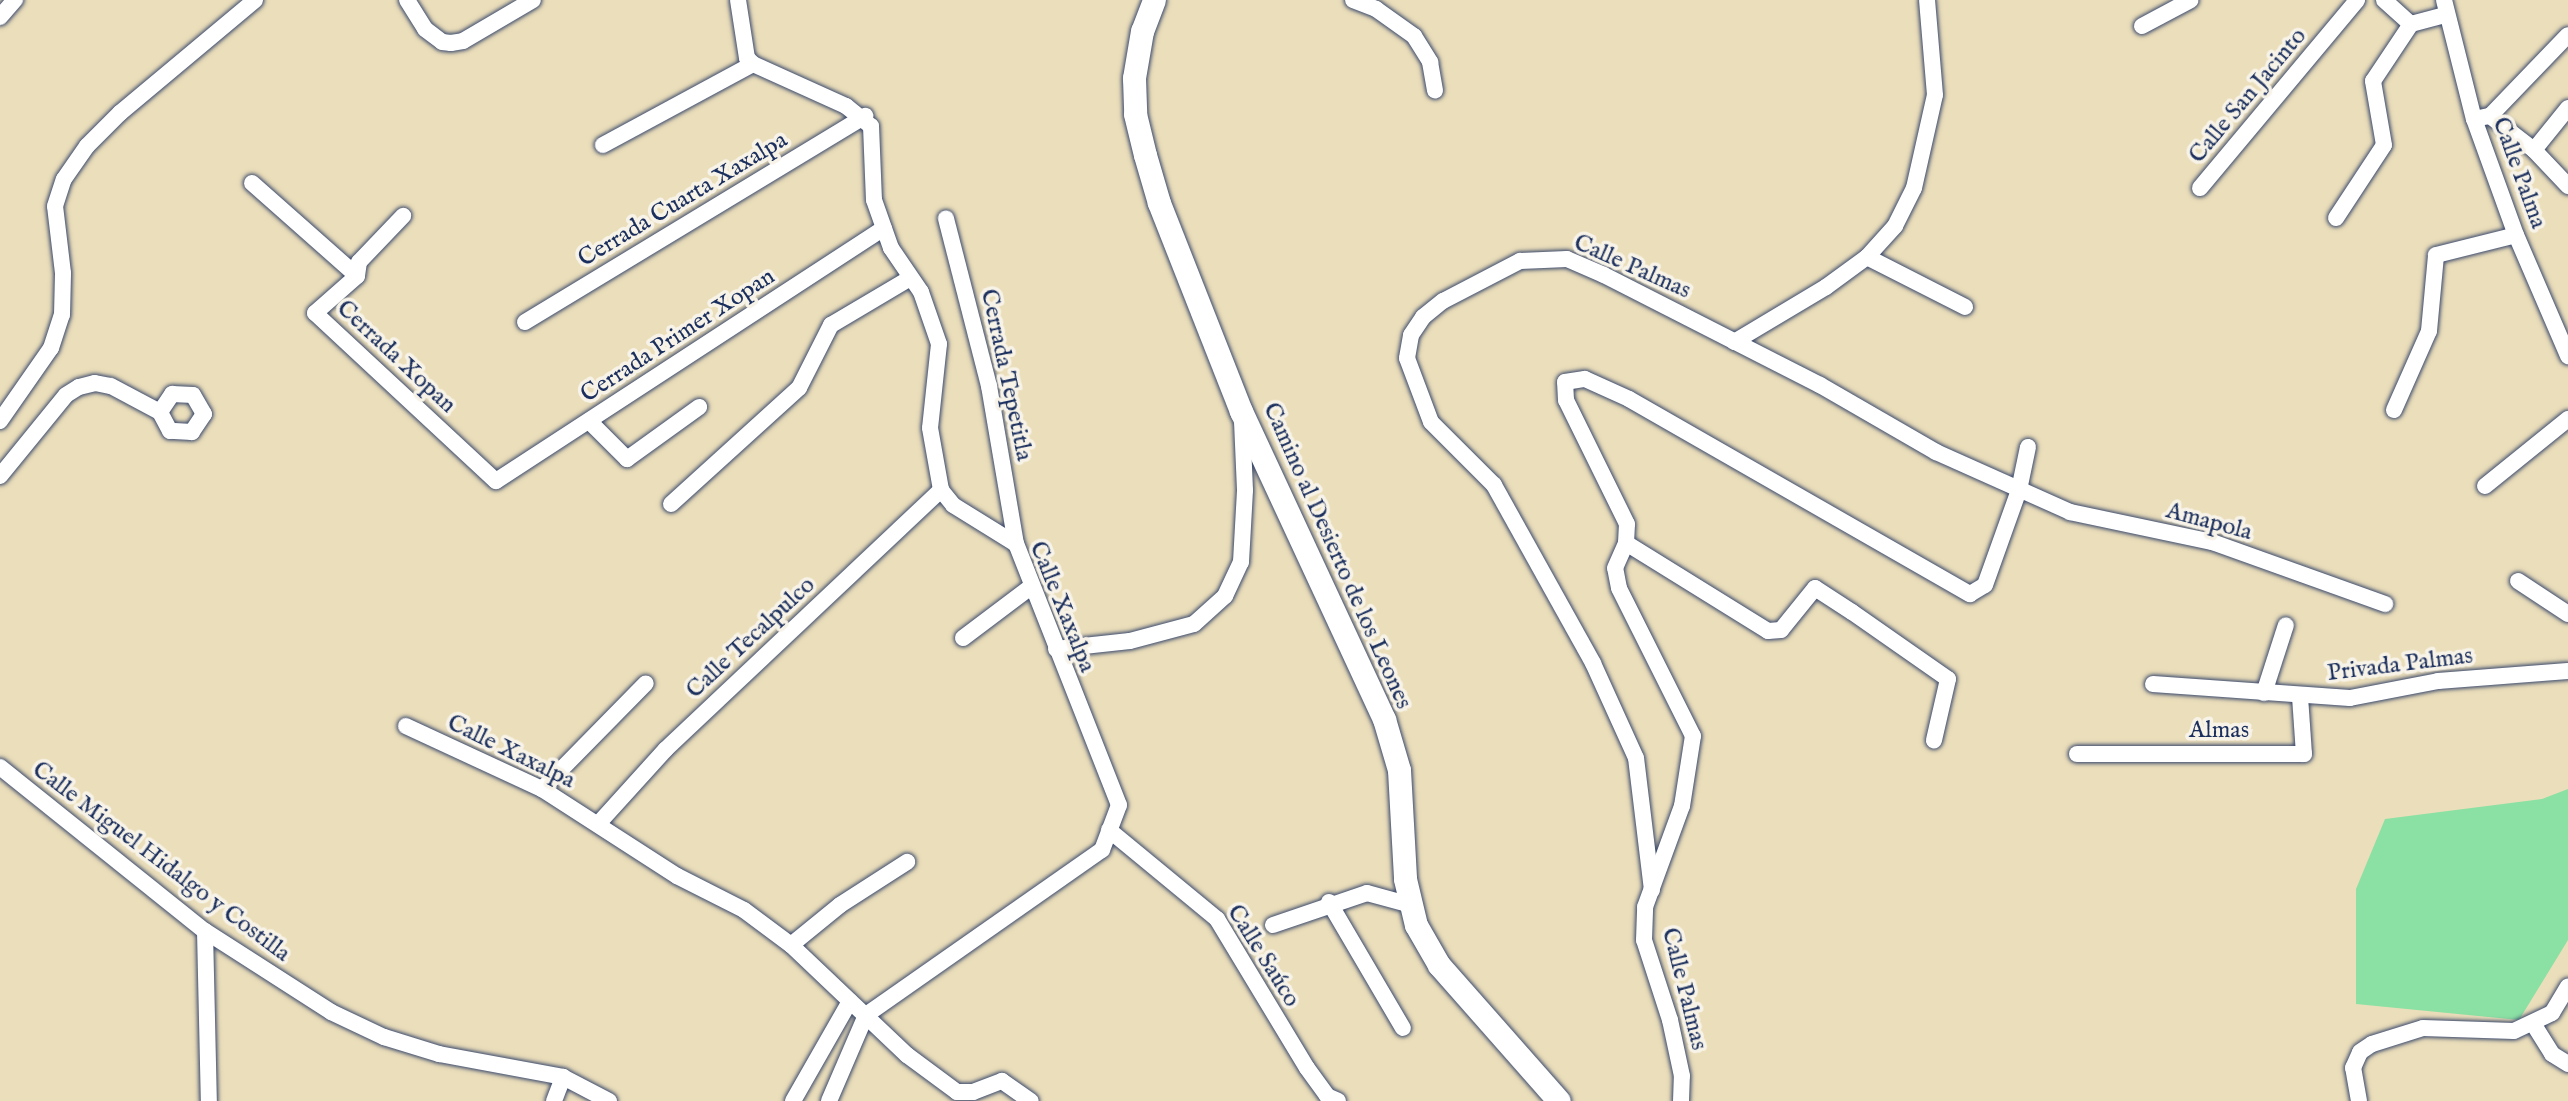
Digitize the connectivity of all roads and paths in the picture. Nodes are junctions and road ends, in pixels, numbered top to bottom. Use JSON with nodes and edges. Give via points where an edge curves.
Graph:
{"nodes":[{"id":1,"x":15,"y":0,"type":"edge"},
{"id":2,"x":255,"y":0,"type":"edge"},
{"id":3,"x":407,"y":0,"type":"edge"},
{"id":4,"x":533,"y":0,"type":"edge"},
{"id":5,"x":738,"y":0,"type":"edge"},
{"id":6,"x":1154,"y":0,"type":"edge"},
{"id":7,"x":1353,"y":0,"type":"edge"},
{"id":8,"x":1927,"y":0,"type":"edge"},
{"id":9,"x":2192,"y":0,"type":"edge"},
{"id":10,"x":2357,"y":0,"type":"edge"},
{"id":11,"x":2384,"y":0,"type":"edge"},
{"id":12,"x":2444,"y":7,"type":"edge"},
{"id":13,"x":0,"y":17,"type":"edge"},
{"id":14,"x":2411,"y":24,"type":"junction"},
{"id":15,"x":2142,"y":26,"type":"dead end"},
{"id":16,"x":2568,"y":36,"type":"edge"},
{"id":17,"x":753,"y":64,"type":"junction"},
{"id":18,"x":1435,"y":91,"type":"dead end"},
{"id":19,"x":2568,"y":108,"type":"edge"},
{"id":20,"x":864,"y":116,"type":"junction"},
{"id":21,"x":2482,"y":118,"type":"junction"},
{"id":22,"x":603,"y":145,"type":"dead end"},
{"id":23,"x":2534,"y":150,"type":"junction"},
{"id":24,"x":253,"y":183,"type":"dead end"},
{"id":25,"x":2568,"y":186,"type":"edge"},
{"id":26,"x":2200,"y":188,"type":"dead end"},
{"id":27,"x":402,"y":216,"type":"dead end"},
{"id":28,"x":946,"y":218,"type":"dead end"},
{"id":29,"x":2336,"y":218,"type":"dead end"},
{"id":30,"x":884,"y":228,"type":"junction"},
{"id":31,"x":2516,"y":235,"type":"junction"},
{"id":32,"x":1867,"y":257,"type":"junction"},
{"id":33,"x":357,"y":276,"type":"junction"},
{"id":34,"x":910,"y":278,"type":"junction"},
{"id":35,"x":1965,"y":307,"type":"dead end"},
{"id":36,"x":525,"y":322,"type":"dead end"},
{"id":37,"x":1734,"y":342,"type":"junction"},
{"id":38,"x":2568,"y":356,"type":"edge"},
{"id":39,"x":699,"y":407,"type":"dead end"},
{"id":40,"x":2394,"y":410,"type":"dead end"},
{"id":41,"x":1241,"y":411,"type":"junction"},
{"id":42,"x":160,"y":412,"type":"dead end"},
{"id":43,"x":2568,"y":419,"type":"edge"},
{"id":44,"x":0,"y":421,"type":"edge"},
{"id":45,"x":589,"y":421,"type":"junction"},
{"id":46,"x":2028,"y":447,"type":"dead end"},
{"id":47,"x":0,"y":476,"type":"edge"},
{"id":48,"x":496,"y":481,"type":"joint"},
{"id":49,"x":2484,"y":486,"type":"dead end"},
{"id":50,"x":942,"y":490,"type":"junction"},
{"id":51,"x":2019,"y":490,"type":"junction"},
{"id":52,"x":671,"y":504,"type":"dead end"},
{"id":53,"x":1626,"y":542,"type":"junction"},
{"id":54,"x":1016,"y":544,"type":"junction"},
{"id":55,"x":2518,"y":581,"type":"dead end"},
{"id":56,"x":1032,"y":586,"type":"junction"},
{"id":57,"x":2385,"y":604,"type":"dead end"},
{"id":58,"x":2568,"y":614,"type":"edge"},
{"id":59,"x":2286,"y":625,"type":"dead end"},
{"id":60,"x":963,"y":638,"type":"dead end"},
{"id":61,"x":1056,"y":649,"type":"junction"},
{"id":62,"x":2568,"y":671,"type":"edge"},
{"id":63,"x":646,"y":683,"type":"dead end"},
{"id":64,"x":2153,"y":684,"type":"dead end"},
{"id":65,"x":2264,"y":693,"type":"junction"},
{"id":66,"x":2300,"y":697,"type":"junction"},
{"id":67,"x":406,"y":726,"type":"dead end"},
{"id":68,"x":1934,"y":740,"type":"dead end"},
{"id":69,"x":2077,"y":754,"type":"dead end"},
{"id":70,"x":0,"y":767,"type":"edge"},
{"id":71,"x":542,"y":789,"type":"junction"},
{"id":72,"x":598,"y":824,"type":"junction"},
{"id":73,"x":1109,"y":830,"type":"junction"},
{"id":74,"x":907,"y":862,"type":"dead end"},
{"id":75,"x":1652,"y":890,"type":"junction"},
{"id":76,"x":1329,"y":902,"type":"junction"},
{"id":77,"x":1411,"y":905,"type":"junction"},
{"id":78,"x":1273,"y":925,"type":"dead end"},
{"id":79,"x":205,"y":930,"type":"junction"},
{"id":80,"x":791,"y":945,"type":"junction"},
{"id":81,"x":2568,"y":986,"type":"edge"},
{"id":82,"x":850,"y":1001,"type":"junction"},
{"id":83,"x":866,"y":1015,"type":"junction"},
{"id":84,"x":2534,"y":1025,"type":"junction"},
{"id":85,"x":1403,"y":1028,"type":"dead end"},
{"id":86,"x":2568,"y":1064,"type":"edge"},
{"id":87,"x":563,"y":1077,"type":"junction"},
{"id":88,"x":1328,"y":1099,"type":"edge"},
{"id":89,"x":209,"y":1101,"type":"edge"},
{"id":90,"x":554,"y":1101,"type":"edge"},
{"id":91,"x":609,"y":1101,"type":"edge"},
{"id":92,"x":793,"y":1101,"type":"edge"},
{"id":93,"x":829,"y":1101,"type":"edge"},
{"id":94,"x":1031,"y":1101,"type":"edge"},
{"id":95,"x":1559,"y":1101,"type":"edge"},
{"id":96,"x":1681,"y":1101,"type":"edge"},
{"id":97,"x":2359,"y":1101,"type":"edge"}],
"edges":[{"from":1,"to":13,"type":"street"},
{"from":2,"to":44,"type":"street","via":[[120,113],[87,146],[64,179],[55,206],[63,273],[62,315],[51,348]]},
{"from":3,"to":4,"type":"street","via":[[425,29],[450,43],[463,41]]},
{"from":5,"to":17,"type":"street","via":[[747,58]]},
{"from":6,"to":41,"type":"main road","name":"Camino al Desierto de los Leones","via":[[1137,54],[1135,114],[1159,203]]},
{"from":7,"to":18,"type":"street","via":[[1376,9],[1414,36],[1430,62]]},
{"from":8,"to":32,"type":"street","via":[[1935,95],[1914,188],[1895,226]]},
{"from":9,"to":15,"type":"street"},
{"from":10,"to":26,"type":"street","name":"Calle San Jacinto"},
{"from":11,"to":14,"type":"street"},
{"from":12,"to":14,"type":"street"},
{"from":12,"to":21,"type":"street","name":"Calle Palma"},
{"from":14,"to":29,"type":"street","via":[[2373,80],[2384,145]]},
{"from":16,"to":21,"type":"street"},
{"from":17,"to":20,"type":"street"},
{"from":17,"to":22,"type":"street"},
{"from":19,"to":23,"type":"street"},
{"from":20,"to":30,"type":"street","via":[[872,135],[874,200]]},
{"from":20,"to":36,"type":"street","name":"Cerrada Cuarta Xaxalpa"},
{"from":21,"to":23,"type":"street"},
{"from":21,"to":31,"type":"street","name":"Calle Palma"},
{"from":23,"to":25,"type":"street"},
{"from":24,"to":33,"type":"street","name":"Cerrada Xopan"},
{"from":27,"to":33,"type":"street","via":[[359,262]]},
{"from":28,"to":54,"type":"street","name":"Cerrada Tepetitla","via":[[989,386]]},
{"from":30,"to":34,"type":"street"},
{"from":30,"to":45,"type":"street","name":"Cerrada Primer Xopan"},
{"from":31,"to":38,"type":"street","name":"Calle Palma"},
{"from":31,"to":40,"type":"street","via":[[2436,255],[2429,331]]},
{"from":32,"to":35,"type":"street"},
{"from":32,"to":37,"type":"street"},
{"from":33,"to":48,"type":"street","name":"Cerrada Xopan","via":[[315,313]]},
{"from":34,"to":50,"type":"street","via":[[921,292],[939,344],[930,428]]},
{"from":34,"to":52,"type":"street","via":[[831,325],[800,388]]},
{"from":37,"to":51,"type":"street","name":"Calle Palmas","via":[[1936,452]]},
{"from":37,"to":75,"type":"street","name":"Calle Palmas","via":[[1604,275],[1567,259],[1543,257],[1520,261],[1443,301],[1411,335],[1408,358],[1431,422],[1494,485],[1593,663],[1636,758]]},
{"from":39,"to":45,"type":"street","via":[[627,459]]},
{"from":41,"to":61,"type":"street","via":[[1245,490],[1241,562],[1225,596],[1194,624],[1130,641]]},
{"from":41,"to":77,"type":"main road","name":"Camino al Desierto de los Leones","via":[[1384,719],[1399,770]]},
{"from":42,"to":47,"type":"street","via":[[111,386],[79,387],[66,395]]},
{"from":43,"to":49,"type":"street"},
{"from":45,"to":48,"type":"street","name":"Cerrada Primer Xopan"},
{"from":46,"to":51,"type":"street","name":"Calle Palmas"},
{"from":50,"to":54,"type":"street","name":"Calle Xaxalpa","via":[[953,505]]},
{"from":50,"to":72,"type":"street","name":"Calle Tecalpulco","via":[[666,749]]},
{"from":51,"to":53,"type":"street","name":"Calle Palmas","via":[[1985,585],[1970,594],[1629,398],[1585,379],[1565,382],[1566,400],[1627,524]]},
{"from":51,"to":57,"type":"street","name":"Amapola","via":[[2070,512],[2212,542]]},
{"from":53,"to":68,"type":"street","via":[[1768,631],[1781,630],[1815,588],[1852,611],[1948,679]]},
{"from":53,"to":75,"type":"street","name":"Calle Palmas","via":[[1615,568],[1619,588],[1693,736],[1682,806]]},
{"from":54,"to":56,"type":"street","name":"Calle Xaxalpa"},
{"from":55,"to":58,"type":"street"},
{"from":56,"to":60,"type":"street"},
{"from":56,"to":61,"type":"street","name":"Calle Xaxalpa"},
{"from":59,"to":65,"type":"street"},
{"from":61,"to":73,"type":"street","name":"Calle Xaxalpa","via":[[1119,805]]},
{"from":62,"to":66,"type":"street","name":"Privada Palmas","via":[[2438,681],[2350,698]]},
{"from":63,"to":71,"type":"street"},
{"from":64,"to":65,"type":"street","name":"Privada Palmas"},
{"from":65,"to":66,"type":"street","name":"Privada Palmas"},
{"from":66,"to":69,"type":"street","name":"Almas","via":[[2304,754]]},
{"from":67,"to":71,"type":"street","name":"Calle Xaxalpa"},
{"from":70,"to":79,"type":"street","name":"Calle Miguel Hidalgo y Costilla"},
{"from":71,"to":72,"type":"street","name":"Calle Xaxalpa"},
{"from":72,"to":80,"type":"street","name":"Calle Xaxalpa","via":[[677,876],[744,910]]},
{"from":73,"to":83,"type":"street","name":"Calle Xaxalpa","via":[[1102,850]]},
{"from":73,"to":88,"type":"street","name":"Calle Saúco","via":[[1217,919]]},
{"from":74,"to":80,"type":"street","via":[[840,905]]},
{"from":75,"to":96,"type":"street","name":"Calle Palmas","via":[[1645,907],[1644,940],[1670,1020],[1682,1076]]},
{"from":76,"to":77,"type":"street","via":[[1367,892]]},
{"from":76,"to":78,"type":"street"},
{"from":76,"to":85,"type":"street"},
{"from":77,"to":95,"type":"main road","name":"Camino al Desierto de los Leones","via":[[1416,925],[1439,965]]},
{"from":79,"to":87,"type":"street","name":"Calle Miguel Hidalgo y Costilla","via":[[283,984],[384,1037],[489,1066]]},
{"from":79,"to":89,"type":"street"},
{"from":80,"to":82,"type":"street","name":"Calle Xaxalpa"},
{"from":81,"to":84,"type":"street","via":[[2552,1013]]},
{"from":82,"to":83,"type":"street","name":"Calle Xaxalpa"},
{"from":82,"to":92,"type":"street"},
{"from":83,"to":93,"type":"street"},
{"from":83,"to":94,"type":"street","name":"Calle Xaxalpa","via":[[907,1055],[957,1092],[973,1093],[1002,1081]]},
{"from":84,"to":86,"type":"street","via":[[2553,1054]]},
{"from":84,"to":97,"type":"street","via":[[2494,1033],[2423,1028],[2391,1034],[2360,1052],[2353,1068]]},
{"from":87,"to":90,"type":"street"},
{"from":87,"to":91,"type":"street","name":"Calle Miguel Hidalgo y Costilla"}]}
